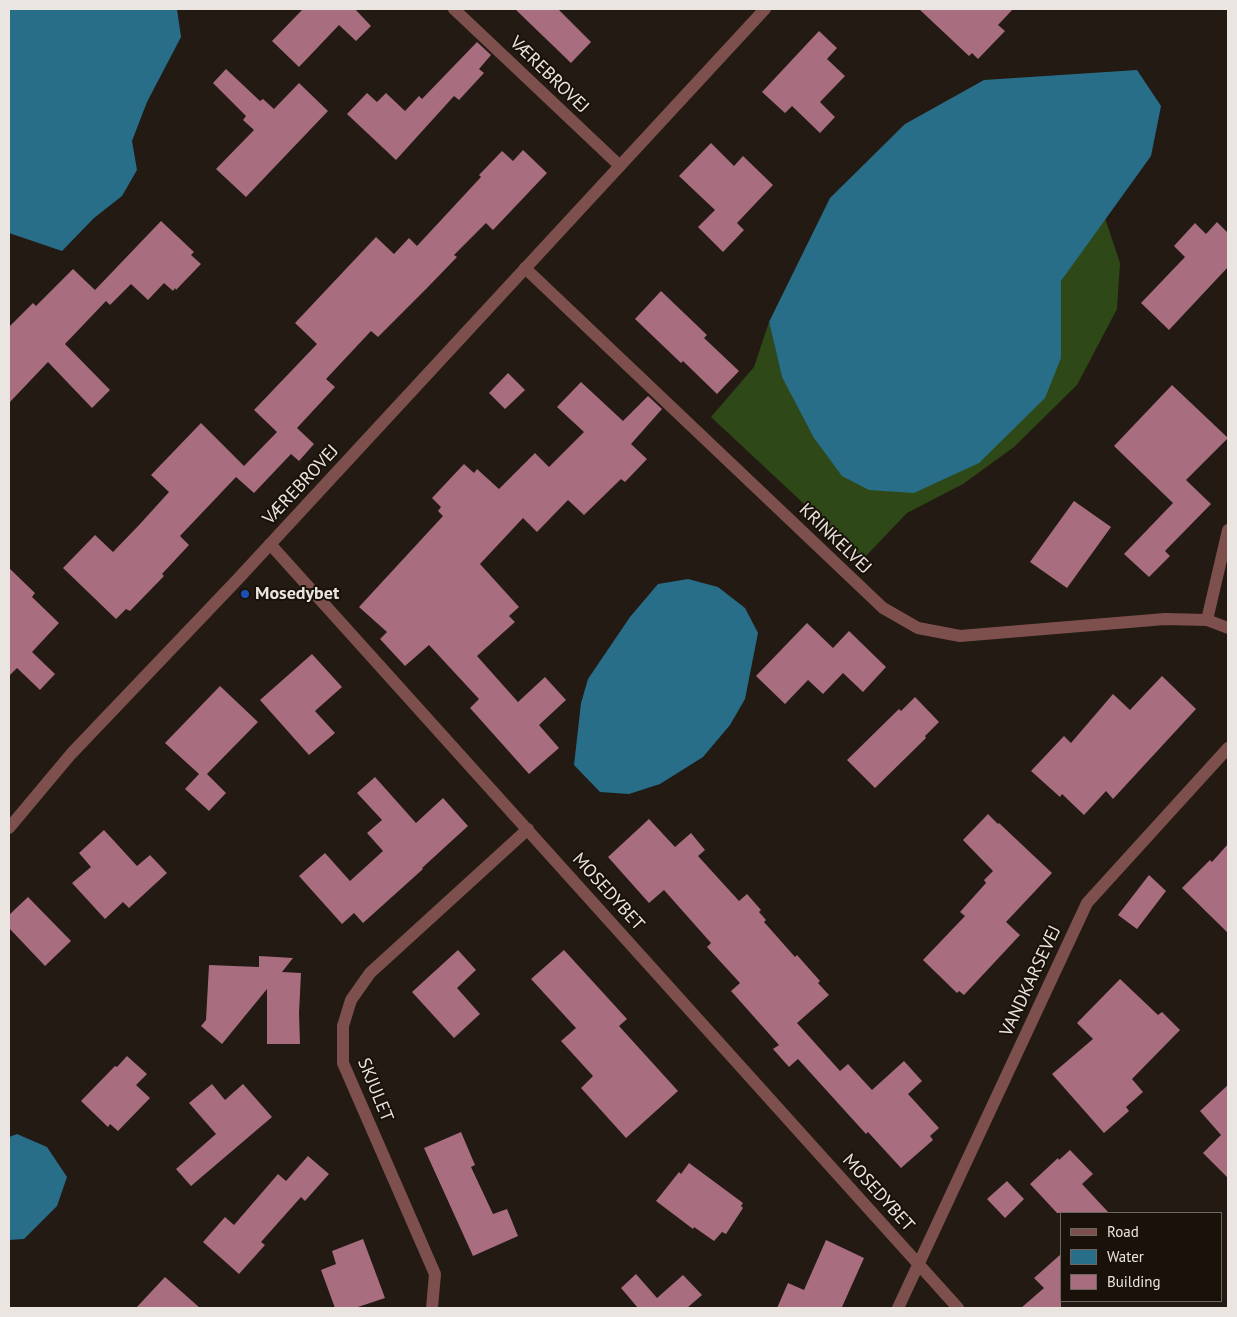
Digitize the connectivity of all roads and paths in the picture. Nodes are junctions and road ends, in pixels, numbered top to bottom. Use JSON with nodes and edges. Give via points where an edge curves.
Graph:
{"nodes":[{"id":1,"x":454,"y":9,"type":"edge"},
{"id":2,"x":765,"y":9,"type":"edge"},
{"id":3,"x":620,"y":166,"type":"junction"},
{"id":4,"x":525,"y":268,"type":"junction"},
{"id":5,"x":1228,"y":530,"type":"edge"},
{"id":6,"x":270,"y":544,"type":"junction"},
{"id":7,"x":1206,"y":620,"type":"junction"},
{"id":8,"x":1228,"y":628,"type":"edge"},
{"id":9,"x":1228,"y":748,"type":"edge"},
{"id":10,"x":9,"y":828,"type":"edge"},
{"id":11,"x":528,"y":829,"type":"junction"},
{"id":12,"x":918,"y":1264,"type":"junction"},
{"id":13,"x":432,"y":1308,"type":"edge"},
{"id":14,"x":898,"y":1308,"type":"edge"},
{"id":15,"x":958,"y":1308,"type":"edge"}],
"edges":[{"from":1,"to":3,"type":"street","name":"VÆREBROVEJ"},
{"from":2,"to":3,"type":"street","name":"VÆREBROVEJ"},
{"from":3,"to":4,"type":"street","name":"VÆREBROVEJ"},
{"from":4,"to":6,"type":"street","name":"VÆREBROVEJ"},
{"from":4,"to":7,"type":"street","name":"KRINKELVEJ","via":[[883,608],[918,628],[960,636],[1165,619]]},
{"from":5,"to":7,"type":"street"},
{"from":6,"to":10,"type":"street","name":"VÆREBROVEJ","via":[[70,754]]},
{"from":6,"to":11,"type":"street","name":"MOSEDYBET"},
{"from":7,"to":8,"type":"street","name":"KRINKELVEJ"},
{"from":9,"to":12,"type":"street","name":"VANDKARSEVEJ","via":[[1087,903]]},
{"from":11,"to":12,"type":"street","name":"MOSEDYBET"},
{"from":11,"to":13,"type":"street","name":"SKJULET","via":[[370,973],[351,1000],[343,1026],[343,1062],[435,1274]]},
{"from":12,"to":14,"type":"street","name":"VANDKARSEVEJ"},
{"from":12,"to":15,"type":"street"}]}
